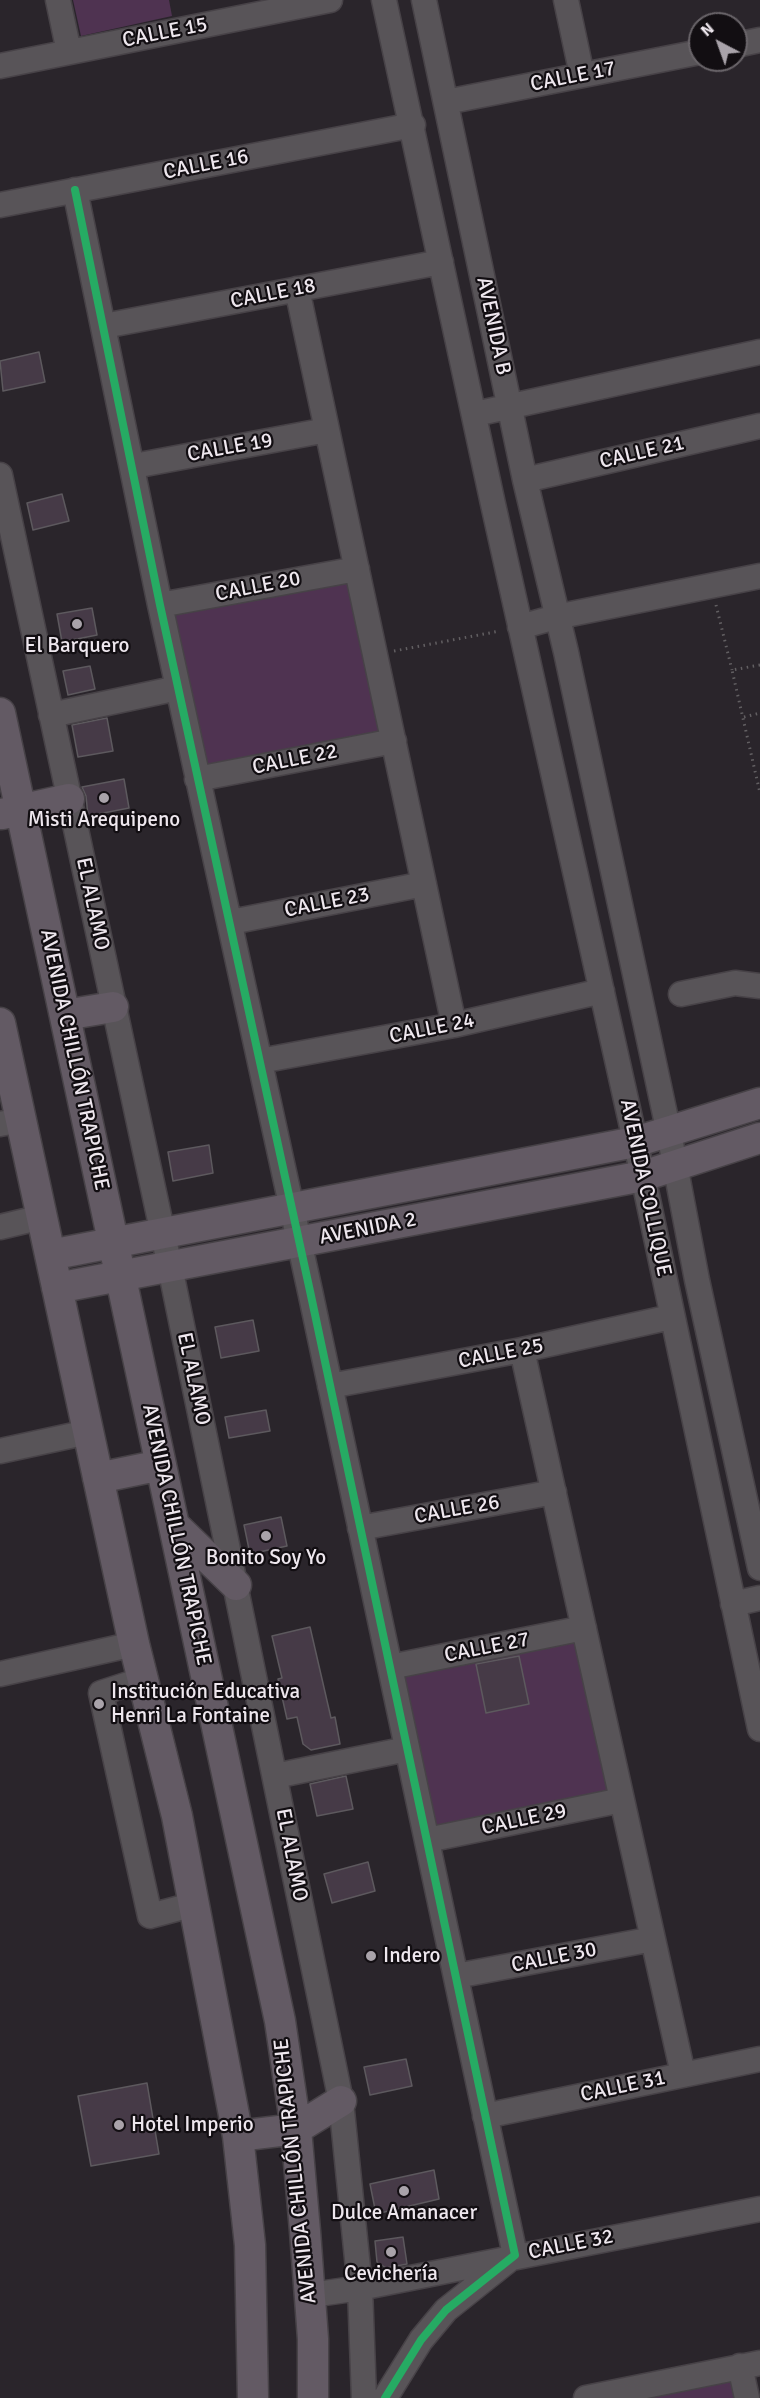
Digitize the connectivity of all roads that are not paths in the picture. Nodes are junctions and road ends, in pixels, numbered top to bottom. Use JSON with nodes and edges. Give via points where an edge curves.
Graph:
{"nodes":[{"id":1,"x":58,"y":0,"type":"edge"},
{"id":2,"x":330,"y":0,"type":"edge"},
{"id":3,"x":384,"y":0,"type":"edge"},
{"id":4,"x":424,"y":0,"type":"edge"},
{"id":5,"x":566,"y":0,"type":"edge"},
{"id":6,"x":69,"y":52,"type":"junction"},
{"id":7,"x":688,"y":54,"type":"edge"},
{"id":8,"x":0,"y":66,"type":"edge"},
{"id":9,"x":582,"y":75,"type":"junction"},
{"id":10,"x":446,"y":102,"type":"junction"},
{"id":11,"x":413,"y":125,"type":"junction"},
{"id":12,"x":75,"y":190,"type":"junction"},
{"id":13,"x":0,"y":206,"type":"edge"},
{"id":14,"x":441,"y":262,"type":"junction"},
{"id":15,"x":297,"y":289,"type":"junction"},
{"id":16,"x":104,"y":326,"type":"junction"},
{"id":17,"x":760,"y":352,"type":"edge"},
{"id":18,"x":511,"y":408,"type":"junction"},
{"id":19,"x":475,"y":414,"type":"junction"},
{"id":20,"x":760,"y":426,"type":"edge"},
{"id":21,"x":327,"y":430,"type":"junction"},
{"id":22,"x":134,"y":466,"type":"junction"},
{"id":23,"x":0,"y":475,"type":"edge"},
{"id":24,"x":525,"y":480,"type":"junction"},
{"id":25,"x":357,"y":568,"type":"junction"},
{"id":26,"x":760,"y":576,"type":"edge"},
{"id":27,"x":160,"y":605,"type":"junction"},
{"id":28,"x":556,"y":617,"type":"junction"},
{"id":29,"x":523,"y":637,"type":"junction"},
{"id":30,"x":178,"y":688,"type":"junction"},
{"id":31,"x":0,"y":713,"type":"edge"},
{"id":32,"x":51,"y":715,"type":"junction"},
{"id":33,"x":393,"y":741,"type":"junction"},
{"id":34,"x":197,"y":779,"type":"junction"},
{"id":35,"x":69,"y":799,"type":"junction"},
{"id":36,"x":10,"y":812,"type":"edge"},
{"id":37,"x":424,"y":884,"type":"junction"},
{"id":38,"x":231,"y":922,"type":"junction"},
{"id":39,"x":760,"y":986,"type":"edge"},
{"id":40,"x":602,"y":991,"type":"junction"},
{"id":41,"x":681,"y":994,"type":"dead end"},
{"id":42,"x":113,"y":1007,"type":"junction"},
{"id":43,"x":64,"y":1015,"type":"junction"},
{"id":44,"x":0,"y":1023,"type":"edge"},
{"id":45,"x":454,"y":1025,"type":"junction"},
{"id":46,"x":260,"y":1061,"type":"junction"},
{"id":47,"x":759,"y":1113,"type":"edge"},
{"id":48,"x":10,"y":1122,"type":"edge"},
{"id":49,"x":669,"y":1133,"type":"junction"},
{"id":50,"x":760,"y":1138,"type":"edge"},
{"id":51,"x":635,"y":1142,"type":"junction"},
{"id":52,"x":676,"y":1167,"type":"junction"},
{"id":53,"x":643,"y":1176,"type":"junction"},
{"id":54,"x":292,"y":1209,"type":"junction"},
{"id":55,"x":42,"y":1217,"type":"junction"},
{"id":56,"x":0,"y":1227,"type":"edge"},
{"id":57,"x":162,"y":1233,"type":"junction"},
{"id":58,"x":113,"y":1242,"type":"junction"},
{"id":59,"x":299,"y":1242,"type":"junction"},
{"id":60,"x":50,"y":1255,"type":"junction"},
{"id":61,"x":170,"y":1267,"type":"junction"},
{"id":62,"x":121,"y":1276,"type":"junction"},
{"id":63,"x":57,"y":1288,"type":"junction"},
{"id":64,"x":672,"y":1317,"type":"junction"},
{"id":65,"x":522,"y":1350,"type":"junction"},
{"id":66,"x":330,"y":1386,"type":"junction"},
{"id":67,"x":88,"y":1432,"type":"junction"},
{"id":68,"x":0,"y":1451,"type":"edge"},
{"id":69,"x":161,"y":1466,"type":"junction"},
{"id":70,"x":98,"y":1478,"type":"junction"},
{"id":71,"x":554,"y":1492,"type":"junction"},
{"id":72,"x":174,"y":1525,"type":"junction"},
{"id":73,"x":360,"y":1528,"type":"junction"},
{"id":74,"x":760,"y":1568,"type":"edge"},
{"id":75,"x":236,"y":1585,"type":"junction"},
{"id":76,"x":760,"y":1598,"type":"edge"},
{"id":77,"x":733,"y":1604,"type":"junction"},
{"id":78,"x":584,"y":1628,"type":"junction"},
{"id":79,"x":134,"y":1644,"type":"junction"},
{"id":80,"x":390,"y":1667,"type":"junction"},
{"id":81,"x":0,"y":1674,"type":"edge"},
{"id":82,"x":144,"y":1679,"type":"junction"},
{"id":83,"x":760,"y":1729,"type":"edge"},
{"id":84,"x":407,"y":1749,"type":"junction"},
{"id":85,"x":275,"y":1776,"type":"junction"},
{"id":86,"x":622,"y":1800,"type":"junction"},
{"id":87,"x":427,"y":1840,"type":"junction"},
{"id":88,"x":195,"y":1904,"type":"junction"},
{"id":89,"x":653,"y":1939,"type":"junction"},
{"id":90,"x":456,"y":1976,"type":"junction"},
{"id":91,"x":760,"y":2059,"type":"edge"},
{"id":92,"x":683,"y":2074,"type":"junction"},
{"id":93,"x":340,"y":2101,"type":"junction"},
{"id":94,"x":485,"y":2116,"type":"junction"},
{"id":95,"x":296,"y":2129,"type":"junction"},
{"id":96,"x":238,"y":2136,"type":"junction"},
{"id":97,"x":760,"y":2209,"type":"edge"},
{"id":98,"x":515,"y":2255,"type":"junction"},
{"id":99,"x":360,"y":2288,"type":"junction"},
{"id":100,"x":311,"y":2295,"type":"junction"},
{"id":101,"x":750,"y":2364,"type":"edge"},
{"id":102,"x":253,"y":2398,"type":"edge"},
{"id":103,"x":313,"y":2398,"type":"edge"},
{"id":104,"x":364,"y":2398,"type":"edge"},
{"id":105,"x":385,"y":2398,"type":"edge"},
{"id":106,"x":586,"y":2398,"type":"edge"},
{"id":107,"x":747,"y":2398,"type":"edge"}],
"edges":[{"from":1,"to":6,"type":"street"},
{"from":2,"to":6,"type":"street","name":"CALLE 15"},
{"from":3,"to":11,"type":"street","name":"AVENIDA B"},
{"from":4,"to":10,"type":"street","name":"AVENIDA B"},
{"from":5,"to":9,"type":"street"},
{"from":6,"to":8,"type":"street","name":"CALLE 15"},
{"from":7,"to":9,"type":"street","name":"CALLE 17"},
{"from":9,"to":10,"type":"street","name":"CALLE 17"},
{"from":10,"to":18,"type":"street","name":"AVENIDA B"},
{"from":11,"to":12,"type":"street","name":"CALLE 16"},
{"from":11,"to":14,"type":"street","name":"AVENIDA B"},
{"from":12,"to":13,"type":"street","name":"CALLE 16"},
{"from":12,"to":16,"type":"street"},
{"from":14,"to":15,"type":"street","name":"CALLE 18"},
{"from":14,"to":19,"type":"street","name":"AVENIDA B"},
{"from":15,"to":16,"type":"street","name":"CALLE 18"},
{"from":15,"to":21,"type":"street"},
{"from":16,"to":22,"type":"street"},
{"from":17,"to":18,"type":"street"},
{"from":18,"to":19,"type":"street"},
{"from":18,"to":24,"type":"street","name":"AVENIDA B"},
{"from":19,"to":29,"type":"street","name":"AVENIDA B"},
{"from":20,"to":24,"type":"street","name":"CALLE 21"},
{"from":21,"to":22,"type":"street","name":"CALLE 19"},
{"from":21,"to":25,"type":"street"},
{"from":22,"to":27,"type":"street"},
{"from":23,"to":32,"type":"street","name":"EL ALAMO"},
{"from":24,"to":28,"type":"street","name":"AVENIDA B"},
{"from":25,"to":27,"type":"street","name":"CALLE 20"},
{"from":25,"to":33,"type":"street"},
{"from":26,"to":28,"type":"street"},
{"from":27,"to":30,"type":"street"},
{"from":28,"to":29,"type":"street"},
{"from":28,"to":49,"type":"street","name":"AVENIDA B"},
{"from":29,"to":40,"type":"street","name":"AVENIDA COLLIQUE"},
{"from":30,"to":32,"type":"street"},
{"from":30,"to":34,"type":"street"},
{"from":31,"to":36,"type":"main road","name":"AVENIDA CHILLÓN TRAPICHE"},
{"from":32,"to":35,"type":"street","name":"EL ALAMO"},
{"from":33,"to":34,"type":"street","name":"CALLE 22"},
{"from":33,"to":37,"type":"street"},
{"from":34,"to":38,"type":"street"},
{"from":35,"to":36,"type":"main road"},
{"from":35,"to":42,"type":"street","name":"EL ALAMO"},
{"from":36,"to":43,"type":"main road","name":"AVENIDA CHILLÓN TRAPICHE"},
{"from":37,"to":38,"type":"street","name":"CALLE 23"},
{"from":37,"to":45,"type":"street"},
{"from":38,"to":46,"type":"street"},
{"from":39,"to":41,"type":"street","via":[[735,983]]},
{"from":40,"to":45,"type":"street","name":"CALLE 24"},
{"from":40,"to":51,"type":"street","name":"AVENIDA COLLIQUE"},
{"from":42,"to":43,"type":"main road"},
{"from":42,"to":57,"type":"street","name":"EL ALAMO"},
{"from":43,"to":58,"type":"main road","name":"AVENIDA CHILLÓN TRAPICHE"},
{"from":44,"to":48,"type":"main road"},
{"from":45,"to":46,"type":"street","name":"CALLE 24"},
{"from":46,"to":54,"type":"street"},
{"from":47,"to":49,"type":"main road","name":"AVENIDA 2"},
{"from":48,"to":55,"type":"main road"},
{"from":49,"to":51,"type":"main road","name":"AVENIDA 2"},
{"from":49,"to":52,"type":"street","name":"AVENIDA B"},
{"from":50,"to":52,"type":"main road","name":"AVENIDA 2"},
{"from":51,"to":53,"type":"street","name":"AVENIDA COLLIQUE"},
{"from":51,"to":54,"type":"main road","name":"AVENIDA 2"},
{"from":52,"to":53,"type":"main road","name":"AVENIDA 2"},
{"from":52,"to":74,"type":"street","name":"AVENIDA B"},
{"from":53,"to":59,"type":"main road","name":"AVENIDA 2"},
{"from":53,"to":64,"type":"street","name":"AVENIDA COLLIQUE"},
{"from":54,"to":57,"type":"main road","name":"AVENIDA 2"},
{"from":54,"to":59,"type":"street"},
{"from":55,"to":56,"type":"street"},
{"from":55,"to":60,"type":"main road"},
{"from":57,"to":58,"type":"main road","name":"AVENIDA 2"},
{"from":57,"to":61,"type":"street","name":"EL ALAMO"},
{"from":58,"to":60,"type":"main road","name":"AVENIDA 2"},
{"from":58,"to":62,"type":"main road","name":"AVENIDA CHILLÓN TRAPICHE"},
{"from":59,"to":61,"type":"main road","name":"AVENIDA 2"},
{"from":59,"to":66,"type":"street"},
{"from":60,"to":63,"type":"main road"},
{"from":61,"to":62,"type":"main road","name":"AVENIDA 2"},
{"from":61,"to":75,"type":"street","name":"EL ALAMO"},
{"from":62,"to":63,"type":"main road","name":"AVENIDA 2"},
{"from":62,"to":69,"type":"main road","name":"AVENIDA CHILLÓN TRAPICHE"},
{"from":63,"to":67,"type":"main road"},
{"from":64,"to":65,"type":"street","name":"CALLE 25"},
{"from":64,"to":77,"type":"street","name":"AVENIDA COLLIQUE"},
{"from":65,"to":66,"type":"street","name":"CALLE 25"},
{"from":65,"to":71,"type":"street"},
{"from":66,"to":73,"type":"street"},
{"from":67,"to":68,"type":"street"},
{"from":67,"to":70,"type":"main road"},
{"from":69,"to":70,"type":"main road"},
{"from":69,"to":72,"type":"main road","name":"AVENIDA CHILLÓN TRAPICHE"},
{"from":70,"to":79,"type":"main road"},
{"from":71,"to":73,"type":"street","name":"CALLE 26"},
{"from":71,"to":78,"type":"street"},
{"from":72,"to":75,"type":"main road"},
{"from":72,"to":95,"type":"main road","name":"AVENIDA CHILLÓN TRAPICHE","via":[[280,2021]]},
{"from":73,"to":80,"type":"street"},
{"from":75,"to":85,"type":"street","name":"EL ALAMO"},
{"from":76,"to":77,"type":"street"},
{"from":77,"to":83,"type":"street","name":"AVENIDA COLLIQUE"},
{"from":78,"to":80,"type":"street","name":"CALLE 27"},
{"from":78,"to":86,"type":"street"},
{"from":79,"to":81,"type":"street"},
{"from":79,"to":82,"type":"main road"},
{"from":80,"to":84,"type":"street"},
{"from":82,"to":88,"type":"main road"},
{"from":82,"to":88,"type":"street","via":[[101,1693],[150,1916]]},
{"from":84,"to":85,"type":"street"},
{"from":84,"to":87,"type":"street"},
{"from":85,"to":93,"type":"street","name":"EL ALAMO"},
{"from":86,"to":87,"type":"street","name":"CALLE 29"},
{"from":86,"to":89,"type":"street"},
{"from":87,"to":90,"type":"street"},
{"from":88,"to":96,"type":"main road"},
{"from":89,"to":90,"type":"street","name":"CALLE 30"},
{"from":89,"to":92,"type":"street"},
{"from":90,"to":94,"type":"street"},
{"from":91,"to":92,"type":"street","name":"CALLE 31"},
{"from":92,"to":94,"type":"street","name":"CALLE 31"},
{"from":93,"to":95,"type":"main road"},
{"from":93,"to":99,"type":"street","name":"EL ALAMO"},
{"from":94,"to":98,"type":"street"},
{"from":95,"to":96,"type":"main road"},
{"from":95,"to":100,"type":"main road","name":"AVENIDA CHILLÓN TRAPICHE"},
{"from":96,"to":102,"type":"main road","via":[[250,2246]]},
{"from":97,"to":98,"type":"street","name":"CALLE 32"},
{"from":98,"to":99,"type":"street","name":"CALLE 32"},
{"from":98,"to":105,"type":"street","via":[[446,2310],[421,2340]]},
{"from":99,"to":100,"type":"street","name":"CALLE 32"},
{"from":99,"to":104,"type":"street","name":"EL ALAMO"},
{"from":100,"to":103,"type":"main road","name":"AVENIDA CHILLÓN TRAPICHE"},
{"from":101,"to":106,"type":"street"},
{"from":101,"to":107,"type":"street"}]}
